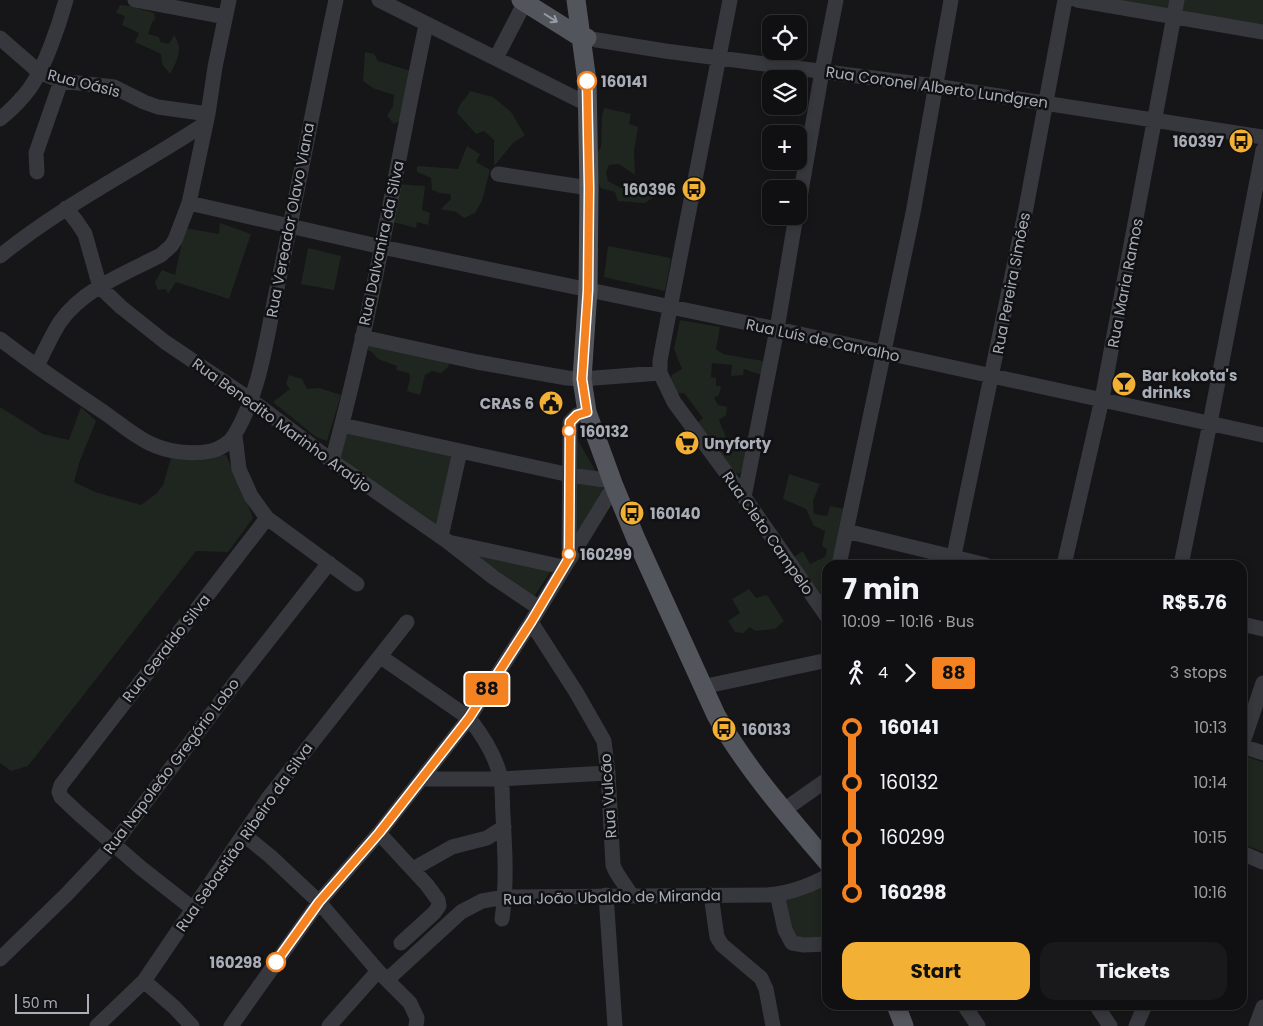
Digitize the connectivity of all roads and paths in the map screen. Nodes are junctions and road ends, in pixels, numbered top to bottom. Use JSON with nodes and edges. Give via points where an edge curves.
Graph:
{"nodes":[{"id":1,"x":66,"y":0,"type":"edge"},
{"id":2,"x":135,"y":0,"type":"edge"},
{"id":3,"x":229,"y":0,"type":"edge"},
{"id":4,"x":336,"y":0,"type":"edge"},
{"id":5,"x":379,"y":0,"type":"edge"},
{"id":6,"x":576,"y":0,"type":"edge"},
{"id":7,"x":589,"y":0,"type":"edge"},
{"id":8,"x":730,"y":0,"type":"edge"},
{"id":9,"x":836,"y":0,"type":"edge"},
{"id":10,"x":951,"y":0,"type":"edge"},
{"id":11,"x":1065,"y":0,"type":"edge"},
{"id":12,"x":1077,"y":0,"type":"edge"},
{"id":13,"x":1177,"y":0,"type":"edge"},
{"id":14,"x":523,"y":1,"type":"edge"},
{"id":15,"x":1174,"y":17,"type":"junction"},
{"id":16,"x":225,"y":18,"type":"junction"},
{"id":17,"x":426,"y":24,"type":"junction"},
{"id":18,"x":1263,"y":32,"type":"edge"},
{"id":19,"x":0,"y":38,"type":"edge"},
{"id":20,"x":585,"y":38,"type":"junction"},
{"id":21,"x":496,"y":58,"type":"junction"},
{"id":22,"x":719,"y":58,"type":"junction"},
{"id":23,"x":822,"y":70,"type":"junction"},
{"id":24,"x":39,"y":72,"type":"junction"},
{"id":25,"x":61,"y":81,"type":"junction"},
{"id":26,"x":935,"y":86,"type":"junction"},
{"id":27,"x":1047,"y":103,"type":"junction"},
{"id":28,"x":587,"y":104,"type":"junction"},
{"id":29,"x":0,"y":119,"type":"edge"},
{"id":30,"x":207,"y":119,"type":"junction"},
{"id":31,"x":1155,"y":121,"type":"junction"},
{"id":32,"x":1263,"y":137,"type":"edge"},
{"id":33,"x":1263,"y":150,"type":"edge"},
{"id":34,"x":37,"y":172,"type":"dead end"},
{"id":35,"x":498,"y":174,"type":"dead end"},
{"id":36,"x":803,"y":180,"type":"edge"},
{"id":37,"x":589,"y":188,"type":"junction"},
{"id":38,"x":189,"y":204,"type":"junction"},
{"id":39,"x":66,"y":208,"type":"junction"},
{"id":40,"x":794,"y":225,"type":"edge"},
{"id":41,"x":290,"y":226,"type":"junction"},
{"id":42,"x":6,"y":242,"type":"edge"},
{"id":43,"x":382,"y":247,"type":"junction"},
{"id":44,"x":0,"y":256,"type":"edge"},
{"id":45,"x":100,"y":287,"type":"junction"},
{"id":46,"x":588,"y":290,"type":"junction"},
{"id":47,"x":672,"y":308,"type":"junction"},
{"id":48,"x":777,"y":329,"type":"junction"},
{"id":49,"x":362,"y":337,"type":"junction"},
{"id":50,"x":0,"y":339,"type":"edge"},
{"id":51,"x":883,"y":353,"type":"junction"},
{"id":52,"x":37,"y":366,"type":"junction"},
{"id":53,"x":660,"y":373,"type":"junction"},
{"id":54,"x":992,"y":376,"type":"junction"},
{"id":55,"x":582,"y":379,"type":"junction"},
{"id":56,"x":1102,"y":399,"type":"junction"},
{"id":57,"x":251,"y":400,"type":"junction"},
{"id":58,"x":587,"y":412,"type":"junction"},
{"id":59,"x":1210,"y":424,"type":"junction"},
{"id":60,"x":342,"y":425,"type":"junction"},
{"id":61,"x":1263,"y":435,"type":"edge"},
{"id":62,"x":235,"y":436,"type":"junction"},
{"id":63,"x":460,"y":451,"type":"junction"},
{"id":64,"x":332,"y":461,"type":"junction"},
{"id":65,"x":570,"y":475,"type":"junction"},
{"id":66,"x":613,"y":483,"type":"junction"},
{"id":67,"x":744,"y":497,"type":"junction"},
{"id":68,"x":266,"y":518,"type":"junction"},
{"id":69,"x":846,"y":531,"type":"junction"},
{"id":70,"x":444,"y":539,"type":"junction"},
{"id":71,"x":839,"y":560,"type":"edge"},
{"id":72,"x":946,"y":560,"type":"edge"},
{"id":73,"x":953,"y":560,"type":"edge"},
{"id":74,"x":1065,"y":560,"type":"edge"},
{"id":75,"x":1182,"y":560,"type":"edge"},
{"id":76,"x":566,"y":562,"type":"junction"},
{"id":77,"x":329,"y":563,"type":"junction"},
{"id":78,"x":357,"y":584,"type":"dead end"},
{"id":79,"x":539,"y":608,"type":"junction"},
{"id":80,"x":822,"y":609,"type":"edge"},
{"id":81,"x":407,"y":622,"type":"dead end"},
{"id":82,"x":531,"y":622,"type":"junction"},
{"id":83,"x":1247,"y":625,"type":"edge"},
{"id":84,"x":1263,"y":629,"type":"edge"},
{"id":85,"x":381,"y":657,"type":"junction"},
{"id":86,"x":822,"y":661,"type":"edge"},
{"id":87,"x":1263,"y":683,"type":"edge"},
{"id":88,"x":702,"y":687,"type":"junction"},
{"id":89,"x":469,"y":718,"type":"junction"},
{"id":90,"x":1247,"y":730,"type":"edge"},
{"id":91,"x":1247,"y":747,"type":"edge"},
{"id":92,"x":1263,"y":753,"type":"edge"},
{"id":93,"x":608,"y":773,"type":"junction"},
{"id":94,"x":422,"y":779,"type":"junction"},
{"id":95,"x":501,"y":779,"type":"junction"},
{"id":96,"x":822,"y":783,"type":"edge"},
{"id":97,"x":784,"y":810,"type":"junction"},
{"id":98,"x":504,"y":827,"type":"junction"},
{"id":99,"x":379,"y":833,"type":"junction"},
{"id":100,"x":244,"y":835,"type":"junction"},
{"id":101,"x":114,"y":844,"type":"junction"},
{"id":102,"x":1247,"y":855,"type":"edge"},
{"id":103,"x":822,"y":856,"type":"edge"},
{"id":104,"x":1263,"y":862,"type":"edge"},
{"id":105,"x":414,"y":869,"type":"junction"},
{"id":106,"x":822,"y":878,"type":"edge"},
{"id":107,"x":777,"y":894,"type":"junction"},
{"id":108,"x":606,"y":895,"type":"junction"},
{"id":109,"x":630,"y":895,"type":"junction"},
{"id":110,"x":711,"y":895,"type":"junction"},
{"id":111,"x":505,"y":897,"type":"junction"},
{"id":112,"x":319,"y":902,"type":"junction"},
{"id":113,"x":192,"y":908,"type":"junction"},
{"id":114,"x":502,"y":919,"type":"dead end"},
{"id":115,"x":401,"y":943,"type":"dead end"},
{"id":116,"x":822,"y":944,"type":"edge"},
{"id":117,"x":0,"y":959,"type":"edge"},
{"id":118,"x":382,"y":976,"type":"junction"},
{"id":119,"x":144,"y":981,"type":"junction"},
{"id":120,"x":1263,"y":1007,"type":"edge"},
{"id":121,"x":898,"y":1010,"type":"edge"},
{"id":122,"x":970,"y":1010,"type":"edge"},
{"id":123,"x":1099,"y":1010,"type":"edge"},
{"id":124,"x":1143,"y":1010,"type":"edge"},
{"id":125,"x":97,"y":1026,"type":"edge"},
{"id":126,"x":192,"y":1026,"type":"edge"},
{"id":127,"x":231,"y":1026,"type":"edge"},
{"id":128,"x":330,"y":1026,"type":"edge"},
{"id":129,"x":416,"y":1026,"type":"edge"},
{"id":130,"x":615,"y":1026,"type":"edge"},
{"id":131,"x":773,"y":1026,"type":"edge"},
{"id":132,"x":904,"y":1026,"type":"edge"},
{"id":133,"x":978,"y":1026,"type":"edge"},
{"id":134,"x":1110,"y":1026,"type":"edge"},
{"id":135,"x":1136,"y":1026,"type":"edge"},
{"id":136,"x":1256,"y":1026,"type":"edge"}],
"edges":[{"from":1,"to":24,"type":"street"},
{"from":2,"to":16,"type":"street"},
{"from":3,"to":16,"type":"street"},
{"from":4,"to":41,"type":"street","name":"Rua Vereador Olavo Viana"},
{"from":5,"to":17,"type":"street"},
{"from":6,"to":20,"type":"main road"},
{"from":7,"to":20,"type":"main road"},
{"from":8,"to":22,"type":"street"},
{"from":9,"to":23,"type":"street"},
{"from":10,"to":26,"type":"street"},
{"from":11,"to":27,"type":"street","name":"Rua Pereira Simões"},
{"from":12,"to":15,"type":"street"},
{"from":13,"to":15,"type":"street","name":"Rua Maria Ramos"},
{"from":14,"to":20,"type":"main road","one_way":true},
{"from":14,"to":21,"type":"street"},
{"from":15,"to":18,"type":"street"},
{"from":15,"to":31,"type":"street","name":"Rua Maria Ramos"},
{"from":16,"to":30,"type":"street"},
{"from":17,"to":21,"type":"street"},
{"from":17,"to":43,"type":"street","name":"Rua Dalvanira da Silva"},
{"from":19,"to":24,"type":"street","name":"Rua Oásis"},
{"from":20,"to":22,"type":"street","name":"Rua Coronel Alberto Lundgren"},
{"from":20,"to":28,"type":"main road"},
{"from":21,"to":28,"type":"street"},
{"from":22,"to":23,"type":"street","name":"Rua Coronel Alberto Lundgren"},
{"from":22,"to":47,"type":"street"},
{"from":23,"to":26,"type":"street","name":"Rua Coronel Alberto Lundgren"},
{"from":23,"to":36,"type":"street"},
{"from":24,"to":25,"type":"street","name":"Rua Oásis"},
{"from":24,"to":29,"type":"street","via":[[30,87]]},
{"from":25,"to":30,"type":"street","name":"Rua Oásis","via":[[114,87],[144,102]]},
{"from":25,"to":34,"type":"street","via":[[36,152]]},
{"from":26,"to":27,"type":"street","name":"Rua Coronel Alberto Lundgren"},
{"from":26,"to":51,"type":"street","via":[[913,213]]},
{"from":27,"to":31,"type":"street","name":"Rua Coronel Alberto Lundgren"},
{"from":27,"to":54,"type":"street","name":"Rua Pereira Simões"},
{"from":28,"to":37,"type":"main road"},
{"from":30,"to":38,"type":"street"},
{"from":30,"to":39,"type":"street","via":[[175,144]]},
{"from":31,"to":32,"type":"street","name":"Rua Coronel Alberto Lundgren"},
{"from":31,"to":56,"type":"street","name":"Rua Maria Ramos"},
{"from":33,"to":59,"type":"street"},
{"from":35,"to":37,"type":"street"},
{"from":37,"to":46,"type":"main road"},
{"from":38,"to":41,"type":"street","name":"Rua Luís de Carvalho"},
{"from":38,"to":45,"type":"street","via":[[175,240],[167,250]]},
{"from":39,"to":42,"type":"street"},
{"from":39,"to":45,"type":"street","via":[[85,234]]},
{"from":40,"to":48,"type":"street"},
{"from":41,"to":43,"type":"street","name":"Rua Luís de Carvalho"},
{"from":41,"to":57,"type":"street","name":"Rua Vereador Olavo Viana"},
{"from":42,"to":44,"type":"street"},
{"from":43,"to":46,"type":"street","name":"Rua Luís de Carvalho"},
{"from":43,"to":49,"type":"street","name":"Rua Dalvanira da Silva"},
{"from":45,"to":52,"type":"street","via":[[84,297],[59,323]]},
{"from":45,"to":57,"type":"street","name":"Rua Benedito Marinho Araújo","via":[[165,342]]},
{"from":46,"to":47,"type":"street","name":"Rua Luís de Carvalho"},
{"from":46,"to":55,"type":"main road"},
{"from":47,"to":48,"type":"street","name":"Rua Luís de Carvalho"},
{"from":47,"to":53,"type":"street"},
{"from":48,"to":51,"type":"street","name":"Rua Luís de Carvalho"},
{"from":48,"to":67,"type":"street"},
{"from":49,"to":55,"type":"street","via":[[477,362]]},
{"from":49,"to":60,"type":"street","name":"Rua Dalvanira da Silva"},
{"from":50,"to":52,"type":"street"},
{"from":51,"to":54,"type":"street","name":"Rua Luís de Carvalho"},
{"from":51,"to":69,"type":"street"},
{"from":52,"to":62,"type":"street","via":[[156,445],[199,453],[223,447]]},
{"from":53,"to":55,"type":"street"},
{"from":53,"to":67,"type":"street","name":"Rua Cleto Campelo","via":[[674,402]]},
{"from":54,"to":56,"type":"street","name":"Rua Luís de Carvalho"},
{"from":54,"to":73,"type":"street","name":"Rua Pereira Simões"},
{"from":55,"to":58,"type":"main road"},
{"from":56,"to":59,"type":"street","name":"Rua Luís de Carvalho"},
{"from":56,"to":74,"type":"street","name":"Rua Maria Ramos"},
{"from":57,"to":62,"type":"street","name":"Rua Vereador Olavo Viana"},
{"from":57,"to":64,"type":"street","name":"Rua Benedito Marinho Araújo"},
{"from":58,"to":65,"type":"street","via":[[570,422]]},
{"from":58,"to":66,"type":"main road"},
{"from":59,"to":61,"type":"street","name":"Rua Luís de Carvalho"},
{"from":59,"to":75,"type":"street"},
{"from":60,"to":63,"type":"street"},
{"from":60,"to":64,"type":"street","name":"Rua Dalvanira da Silva"},
{"from":62,"to":68,"type":"street","via":[[239,469],[251,496]]},
{"from":63,"to":65,"type":"street"},
{"from":63,"to":70,"type":"street"},
{"from":64,"to":70,"type":"street","name":"Rua Benedito Marinho Araújo"},
{"from":65,"to":66,"type":"street"},
{"from":65,"to":76,"type":"street"},
{"from":66,"to":76,"type":"street"},
{"from":66,"to":88,"type":"main road"},
{"from":67,"to":80,"type":"street","name":"Rua Cleto Campelo"},
{"from":68,"to":77,"type":"street"},
{"from":68,"to":101,"type":"street","name":"Rua Geraldo Silva","via":[[61,785],[61,797]]},
{"from":69,"to":71,"type":"street"},
{"from":69,"to":72,"type":"street"},
{"from":70,"to":76,"type":"street"},
{"from":70,"to":79,"type":"street","name":"Rua Benedito Marinho Araújo","via":[[492,577]]},
{"from":76,"to":79,"type":"street"},
{"from":77,"to":78,"type":"street"},
{"from":77,"to":101,"type":"street","name":"Rua Napoleão Gregório Lobo"},
{"from":79,"to":82,"type":"street"},
{"from":81,"to":85,"type":"street","name":"Rua Sebastião Ribeiro da Silva"},
{"from":82,"to":89,"type":"street"},
{"from":82,"to":93,"type":"street","name":"Rua Vulcão","via":[[599,731]]},
{"from":83,"to":84,"type":"street"},
{"from":85,"to":89,"type":"street"},
{"from":85,"to":100,"type":"street","name":"Rua Sebastião Ribeiro da Silva","via":[[269,797]]},
{"from":86,"to":88,"type":"street"},
{"from":87,"to":90,"type":"street"},
{"from":88,"to":97,"type":"main road","via":[[726,733]]},
{"from":89,"to":94,"type":"street"},
{"from":89,"to":95,"type":"street","via":[[491,752]]},
{"from":91,"to":92,"type":"street"},
{"from":93,"to":95,"type":"street"},
{"from":93,"to":109,"type":"street","name":"Rua Vulcão","via":[[615,871]]},
{"from":94,"to":95,"type":"street"},
{"from":94,"to":99,"type":"street"},
{"from":95,"to":98,"type":"street"},
{"from":96,"to":97,"type":"street"},
{"from":97,"to":103,"type":"main road"},
{"from":98,"to":105,"type":"street","via":[[487,838],[452,847]]},
{"from":98,"to":111,"type":"street"},
{"from":99,"to":105,"type":"street"},
{"from":99,"to":112,"type":"street"},
{"from":100,"to":112,"type":"street"},
{"from":100,"to":113,"type":"street","name":"Rua Sebastião Ribeiro da Silva"},
{"from":101,"to":113,"type":"street"},
{"from":101,"to":117,"type":"street","name":"Rua Napoleão Gregório Lobo"},
{"from":102,"to":104,"type":"street"},
{"from":105,"to":115,"type":"street","via":[[435,894],[439,904],[434,913]]},
{"from":106,"to":107,"type":"street","name":"Rua João Ubaldo de Miranda"},
{"from":107,"to":110,"type":"street","name":"Rua João Ubaldo de Miranda"},
{"from":107,"to":116,"type":"street","via":[[784,930],[792,943]]},
{"from":108,"to":109,"type":"street","name":"Rua João Ubaldo de Miranda"},
{"from":108,"to":111,"type":"street","name":"Rua João Ubaldo de Miranda"},
{"from":108,"to":130,"type":"street"},
{"from":109,"to":110,"type":"street","name":"Rua João Ubaldo de Miranda"},
{"from":110,"to":131,"type":"street","via":[[719,941],[761,978]]},
{"from":111,"to":114,"type":"street"},
{"from":111,"to":118,"type":"street","name":"Rua João Ubaldo de Miranda","via":[[482,901],[461,912]]},
{"from":112,"to":118,"type":"street"},
{"from":112,"to":127,"type":"street"},
{"from":113,"to":119,"type":"street","name":"Rua Sebastião Ribeiro da Silva"},
{"from":118,"to":128,"type":"street","name":"Rua João Ubaldo de Miranda"},
{"from":118,"to":129,"type":"street","via":[[414,1008]]},
{"from":119,"to":125,"type":"street","name":"Rua Sebastião Ribeiro da Silva"},
{"from":119,"to":126,"type":"street"},
{"from":120,"to":136,"type":"street"},
{"from":121,"to":132,"type":"main road"},
{"from":122,"to":133,"type":"street"},
{"from":123,"to":134,"type":"street"},
{"from":124,"to":135,"type":"street"}]}
